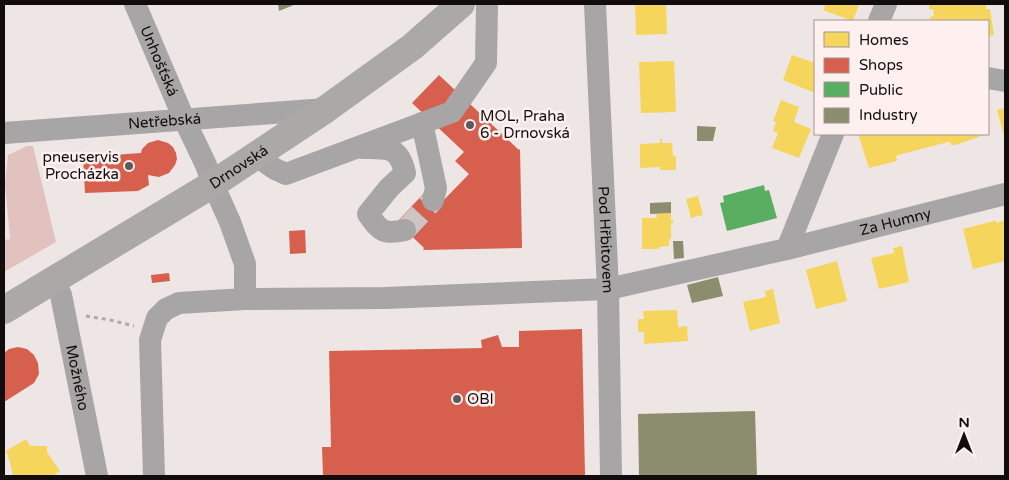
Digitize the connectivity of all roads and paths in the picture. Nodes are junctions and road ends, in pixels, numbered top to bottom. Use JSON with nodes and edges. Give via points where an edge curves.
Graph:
{"nodes":[{"id":1,"x":135,"y":4,"type":"edge"},
{"id":2,"x":461,"y":4,"type":"edge"},
{"id":3,"x":487,"y":4,"type":"edge"},
{"id":4,"x":595,"y":4,"type":"edge"},
{"id":5,"x":886,"y":4,"type":"edge"},
{"id":6,"x":879,"y":20,"type":"edge"},
{"id":7,"x":989,"y":78,"type":"edge"},
{"id":8,"x":1005,"y":81,"type":"edge"},
{"id":9,"x":326,"y":109,"type":"junction"},
{"id":10,"x":184,"y":119,"type":"junction"},
{"id":11,"x":422,"y":123,"type":"junction"},
{"id":12,"x":4,"y":133,"type":"edge"},
{"id":13,"x":834,"y":135,"type":"edge"},
{"id":14,"x":357,"y":148,"type":"junction"},
{"id":15,"x":255,"y":155,"type":"junction"},
{"id":16,"x":213,"y":184,"type":"junction"},
{"id":17,"x":1005,"y":194,"type":"edge"},
{"id":18,"x":433,"y":200,"type":"tunnel mouth"},
{"id":19,"x":405,"y":230,"type":"dead end"},
{"id":20,"x":787,"y":250,"type":"junction"},
{"id":21,"x":54,"y":280,"type":"junction"},
{"id":22,"x":608,"y":289,"type":"junction"},
{"id":23,"x":245,"y":299,"type":"junction"},
{"id":24,"x":4,"y":310,"type":"edge"},
{"id":25,"x":64,"y":313,"type":"junction"},
{"id":26,"x":137,"y":327,"type":"dead end"},
{"id":27,"x":96,"y":476,"type":"edge"},
{"id":28,"x":154,"y":476,"type":"edge"},
{"id":29,"x":611,"y":476,"type":"edge"}],
"edges":[{"from":1,"to":10,"type":"street","name":"Unhošťská"},
{"from":2,"to":9,"type":"main road","name":"Drnovská","via":[[412,47]]},
{"from":3,"to":11,"type":"street","via":[[486,63],[452,112]]},
{"from":4,"to":22,"type":"street","name":"Pod Hřbitovem"},
{"from":5,"to":6,"type":"street"},
{"from":7,"to":8,"type":"street"},
{"from":9,"to":10,"type":"street","name":"Netřebská"},
{"from":9,"to":15,"type":"main road","name":"Drnovská"},
{"from":10,"to":12,"type":"street","name":"Netřebská"},
{"from":10,"to":16,"type":"street","name":"Unhošťská"},
{"from":11,"to":14,"type":"street"},
{"from":11,"to":18,"type":"street","via":[[436,188]]},
{"from":13,"to":20,"type":"street"},
{"from":14,"to":15,"type":"street","via":[[286,174]]},
{"from":14,"to":19,"type":"street","via":[[393,150],[403,163],[405,173],[368,214],[377,227],[391,233]]},
{"from":15,"to":16,"type":"main road","name":"Drnovská"},
{"from":16,"to":21,"type":"main road","name":"Drnovská"},
{"from":16,"to":23,"type":"street","name":"Unhošťská","via":[[245,264]]},
{"from":17,"to":20,"type":"street","name":"Za Humny"},
{"from":20,"to":22,"type":"street","name":"Za Humny"},
{"from":21,"to":24,"type":"main road","name":"Drnovská"},
{"from":21,"to":25,"type":"street","name":"Možného"},
{"from":22,"to":23,"type":"street","name":"Za Humny","via":[[384,298]]},
{"from":22,"to":29,"type":"street","name":"Pod Hřbitovem"},
{"from":23,"to":28,"type":"street","name":"Za Humny","via":[[178,303],[157,318],[150,340]]},
{"from":25,"to":26,"type":"path"},
{"from":25,"to":27,"type":"street","name":"Možného"}]}
